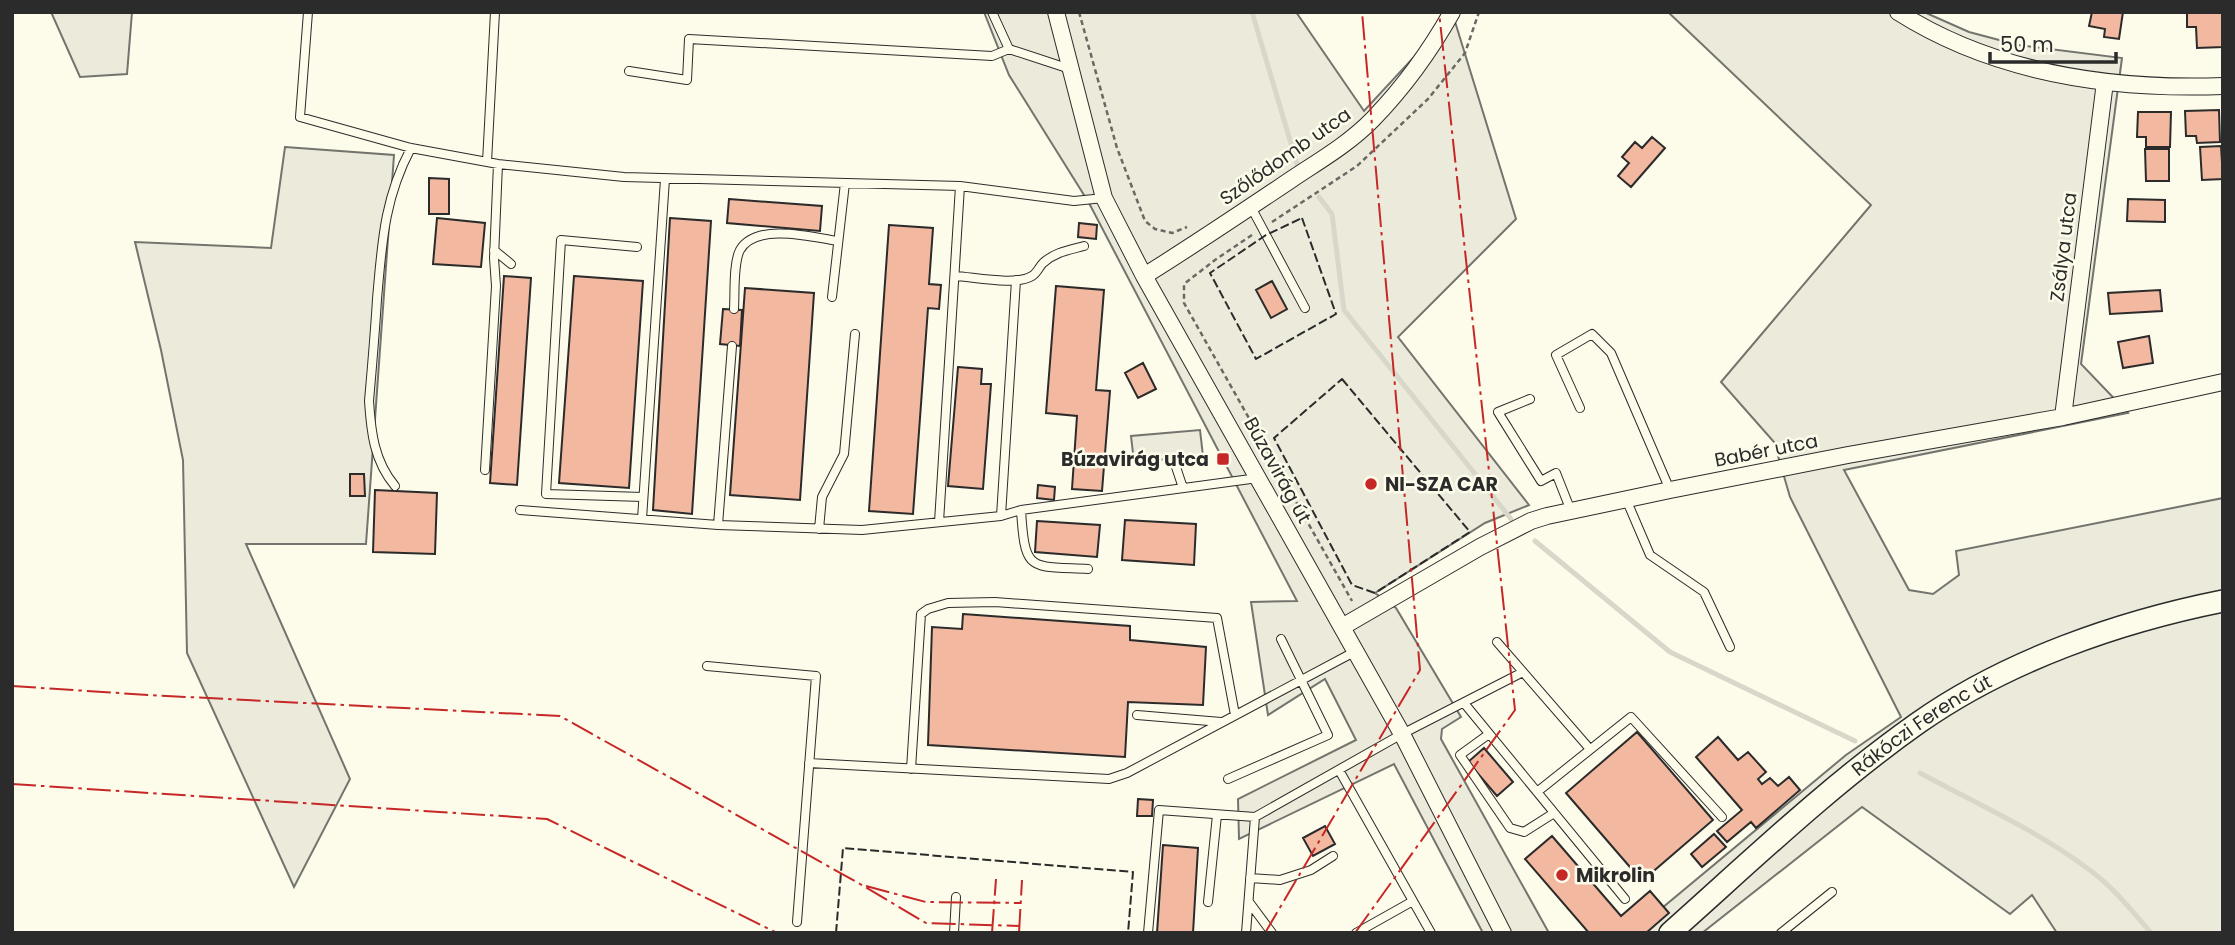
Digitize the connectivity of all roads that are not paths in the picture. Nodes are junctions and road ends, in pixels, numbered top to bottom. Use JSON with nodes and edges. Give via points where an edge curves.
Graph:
{"nodes":[{"id":1,"x":308,"y":12,"type":"edge"},
{"id":2,"x":495,"y":12,"type":"edge"},
{"id":3,"x":992,"y":12,"type":"edge"},
{"id":4,"x":1056,"y":12,"type":"edge"},
{"id":5,"x":1452,"y":12,"type":"edge"},
{"id":6,"x":1898,"y":12,"type":"edge"},
{"id":7,"x":1009,"y":50,"type":"junction"},
{"id":8,"x":1070,"y":69,"type":"junction"},
{"id":9,"x":629,"y":71,"type":"dead end"},
{"id":10,"x":2105,"y":82,"type":"junction"},
{"id":11,"x":2223,"y":86,"type":"edge"},
{"id":12,"x":411,"y":148,"type":"junction"},
{"id":13,"x":487,"y":162,"type":"junction"},
{"id":14,"x":498,"y":164,"type":"junction"},
{"id":15,"x":665,"y":179,"type":"junction"},
{"id":16,"x":845,"y":183,"type":"junction"},
{"id":17,"x":960,"y":187,"type":"junction"},
{"id":18,"x":1104,"y":198,"type":"junction"},
{"id":19,"x":1251,"y":206,"type":"junction"},
{"id":20,"x":838,"y":241,"type":"junction"},
{"id":21,"x":1084,"y":246,"type":"dead end"},
{"id":22,"x":637,"y":247,"type":"dead end"},
{"id":23,"x":494,"y":250,"type":"junction"},
{"id":24,"x":511,"y":264,"type":"dead end"},
{"id":25,"x":955,"y":276,"type":"junction"},
{"id":26,"x":1144,"y":276,"type":"junction"},
{"id":27,"x":1016,"y":280,"type":"junction"},
{"id":28,"x":832,"y":297,"type":"dead end"},
{"id":29,"x":1305,"y":308,"type":"dead end"},
{"id":30,"x":734,"y":309,"type":"dead end"},
{"id":31,"x":855,"y":334,"type":"dead end"},
{"id":32,"x":732,"y":346,"type":"dead end"},
{"id":33,"x":2223,"y":382,"type":"edge"},
{"id":34,"x":1530,"y":399,"type":"dead end"},
{"id":35,"x":1580,"y":408,"type":"dead end"},
{"id":36,"x":2063,"y":417,"type":"junction"},
{"id":37,"x":1173,"y":458,"type":"dead end"},
{"id":38,"x":485,"y":470,"type":"dead end"},
{"id":39,"x":1259,"y":478,"type":"junction"},
{"id":40,"x":395,"y":486,"type":"dead end"},
{"id":41,"x":1183,"y":488,"type":"junction"},
{"id":42,"x":1670,"y":490,"type":"junction"},
{"id":43,"x":643,"y":497,"type":"junction"},
{"id":44,"x":1626,"y":499,"type":"junction"},
{"id":45,"x":520,"y":510,"type":"dead end"},
{"id":46,"x":1021,"y":510,"type":"junction"},
{"id":47,"x":1571,"y":511,"type":"junction"},
{"id":48,"x":1001,"y":516,"type":"junction"},
{"id":49,"x":642,"y":519,"type":"junction"},
{"id":50,"x":939,"y":522,"type":"junction"},
{"id":51,"x":718,"y":525,"type":"junction"},
{"id":52,"x":819,"y":529,"type":"junction"},
{"id":53,"x":1088,"y":569,"type":"dead end"},
{"id":54,"x":2223,"y":601,"type":"edge"},
{"id":55,"x":1342,"y":627,"type":"junction"},
{"id":56,"x":1281,"y":639,"type":"dead end"},
{"id":57,"x":1497,"y":642,"type":"dead end"},
{"id":58,"x":1730,"y":646,"type":"dead end"},
{"id":59,"x":1356,"y":652,"type":"junction"},
{"id":60,"x":708,"y":666,"type":"dead end"},
{"id":61,"x":1522,"y":672,"type":"junction"},
{"id":62,"x":1300,"y":680,"type":"junction"},
{"id":63,"x":1464,"y":703,"type":"junction"},
{"id":64,"x":1137,"y":715,"type":"dead end"},
{"id":65,"x":1235,"y":715,"type":"junction"},
{"id":66,"x":1221,"y":722,"type":"junction"},
{"id":67,"x":1402,"y":734,"type":"junction"},
{"id":68,"x":1489,"y":734,"type":"junction"},
{"id":69,"x":1589,"y":748,"type":"junction"},
{"id":70,"x":809,"y":763,"type":"junction"},
{"id":71,"x":911,"y":769,"type":"junction"},
{"id":72,"x":1339,"y":770,"type":"junction"},
{"id":73,"x":1228,"y":779,"type":"dead end"},
{"id":74,"x":1537,"y":792,"type":"junction"},
{"id":75,"x":1554,"y":813,"type":"junction"},
{"id":76,"x":1217,"y":815,"type":"junction"},
{"id":77,"x":1255,"y":817,"type":"junction"},
{"id":78,"x":1722,"y":817,"type":"dead end"},
{"id":79,"x":1334,"y":856,"type":"dead end"},
{"id":80,"x":1250,"y":878,"type":"junction"},
{"id":81,"x":1832,"y":892,"type":"dead end"},
{"id":82,"x":956,"y":897,"type":"dead end"},
{"id":83,"x":1625,"y":899,"type":"dead end"},
{"id":84,"x":1413,"y":901,"type":"junction"},
{"id":85,"x":1208,"y":902,"type":"dead end"},
{"id":86,"x":1249,"y":902,"type":"junction"},
{"id":87,"x":797,"y":922,"type":"dead end"},
{"id":88,"x":954,"y":933,"type":"edge"},
{"id":89,"x":1147,"y":933,"type":"edge"},
{"id":90,"x":1246,"y":933,"type":"edge"},
{"id":91,"x":1272,"y":933,"type":"edge"},
{"id":92,"x":1356,"y":933,"type":"edge"},
{"id":93,"x":1431,"y":933,"type":"edge"},
{"id":94,"x":1503,"y":933,"type":"edge"},
{"id":95,"x":1670,"y":933,"type":"edge"},
{"id":96,"x":1781,"y":933,"type":"edge"}],
"edges":[{"from":1,"to":12,"type":"lane","via":[[300,117]]},
{"from":2,"to":13,"type":"lane"},
{"from":3,"to":7,"type":"lane"},
{"from":4,"to":8,"type":"street","name":"Búzavirág út"},
{"from":5,"to":19,"type":"street","name":"Szőlődomb utca","via":[[1435,43],[1371,121]]},
{"from":6,"to":10,"type":"street","via":[[1947,38],[2029,68]]},
{"from":7,"to":8,"type":"lane"},
{"from":7,"to":9,"type":"lane","via":[[992,56],[689,39],[687,80]]},
{"from":8,"to":18,"type":"street","name":"Búzavirág út"},
{"from":10,"to":11,"type":"street"},
{"from":10,"to":36,"type":"street","name":"Zsálya utca"},
{"from":12,"to":13,"type":"lane"},
{"from":12,"to":40,"type":"lane","via":[[387,207],[369,401],[379,461]]},
{"from":13,"to":14,"type":"lane"},
{"from":14,"to":15,"type":"lane"},
{"from":14,"to":23,"type":"lane"},
{"from":15,"to":16,"type":"lane"},
{"from":15,"to":43,"type":"lane"},
{"from":16,"to":17,"type":"lane"},
{"from":16,"to":20,"type":"lane"},
{"from":17,"to":18,"type":"lane","via":[[1074,201]]},
{"from":17,"to":25,"type":"lane"},
{"from":18,"to":26,"type":"street","name":"Búzavirág út"},
{"from":19,"to":26,"type":"street","name":"Szőlődomb utca"},
{"from":19,"to":29,"type":"lane"},
{"from":20,"to":28,"type":"lane"},
{"from":20,"to":30,"type":"lane","via":[[782,232],[751,240],[737,259]]},
{"from":21,"to":27,"type":"lane","via":[[1058,253],[1034,275]]},
{"from":22,"to":43,"type":"lane","via":[[561,240],[546,494]]},
{"from":23,"to":24,"type":"lane"},
{"from":23,"to":38,"type":"lane"},
{"from":25,"to":27,"type":"lane"},
{"from":25,"to":50,"type":"lane"},
{"from":26,"to":39,"type":"street","name":"Búzavirág út"},
{"from":27,"to":48,"type":"lane"},
{"from":31,"to":52,"type":"lane","via":[[844,454],[822,497]]},
{"from":32,"to":51,"type":"lane"},
{"from":33,"to":36,"type":"street","name":"Babér utca"},
{"from":34,"to":47,"type":"lane","via":[[1497,411],[1541,481],[1556,474]]},
{"from":35,"to":42,"type":"lane","via":[[1556,355],[1592,334],[1611,353]]},
{"from":36,"to":42,"type":"street","name":"Babér utca"},
{"from":37,"to":41,"type":"lane"},
{"from":39,"to":41,"type":"lane"},
{"from":39,"to":55,"type":"street","name":"Búzavirág út"},
{"from":41,"to":46,"type":"lane"},
{"from":42,"to":44,"type":"street","name":"Babér utca"},
{"from":43,"to":49,"type":"lane"},
{"from":44,"to":47,"type":"street","name":"Babér utca"},
{"from":44,"to":58,"type":"lane","via":[[1650,555],[1704,592]]},
{"from":45,"to":49,"type":"lane"},
{"from":46,"to":48,"type":"lane"},
{"from":46,"to":53,"type":"lane","via":[[1023,543],[1031,561],[1041,566]]},
{"from":47,"to":55,"type":"street","name":"Babér utca","via":[[1531,522],[1490,541]]},
{"from":48,"to":50,"type":"lane"},
{"from":49,"to":51,"type":"lane"},
{"from":50,"to":52,"type":"lane","via":[[862,530]]},
{"from":51,"to":52,"type":"lane"},
{"from":54,"to":95,"type":"main road","name":"Rákóczi Ferenc út","via":[[2081,640],[1995,678],[1920,721],[1839,784]]},
{"from":55,"to":59,"type":"street","name":"Búzavirág út"},
{"from":56,"to":62,"type":"lane"},
{"from":57,"to":61,"type":"lane"},
{"from":59,"to":62,"type":"lane"},
{"from":59,"to":67,"type":"street","name":"Búzavirág út"},
{"from":60,"to":70,"type":"lane","via":[[816,676]]},
{"from":61,"to":63,"type":"lane"},
{"from":61,"to":69,"type":"lane"},
{"from":62,"to":65,"type":"lane"},
{"from":62,"to":73,"type":"lane","via":[[1328,734]]},
{"from":63,"to":67,"type":"lane"},
{"from":63,"to":68,"type":"lane"},
{"from":64,"to":66,"type":"lane"},
{"from":65,"to":66,"type":"lane"},
{"from":65,"to":71,"type":"lane","via":[[1217,618],[995,602],[948,603],[921,614]]},
{"from":66,"to":71,"type":"lane","via":[[1108,779]]},
{"from":67,"to":72,"type":"lane"},
{"from":67,"to":94,"type":"street","name":"Búzavirág út"},
{"from":68,"to":74,"type":"lane"},
{"from":68,"to":75,"type":"lane","via":[[1460,755],[1510,828],[1524,832]]},
{"from":69,"to":74,"type":"lane"},
{"from":69,"to":78,"type":"lane","via":[[1631,717]]},
{"from":70,"to":71,"type":"lane"},
{"from":70,"to":87,"type":"lane"},
{"from":72,"to":77,"type":"lane"},
{"from":72,"to":84,"type":"lane"},
{"from":74,"to":75,"type":"lane"},
{"from":75,"to":83,"type":"lane"},
{"from":76,"to":77,"type":"lane"},
{"from":76,"to":85,"type":"lane"},
{"from":76,"to":89,"type":"lane","via":[[1159,810]]},
{"from":77,"to":80,"type":"lane"},
{"from":79,"to":80,"type":"lane","via":[[1280,880]]},
{"from":80,"to":86,"type":"lane"},
{"from":81,"to":96,"type":"lane"},
{"from":82,"to":88,"type":"lane"},
{"from":84,"to":92,"type":"lane"},
{"from":84,"to":93,"type":"lane"},
{"from":86,"to":90,"type":"lane"},
{"from":86,"to":91,"type":"lane"}]}
